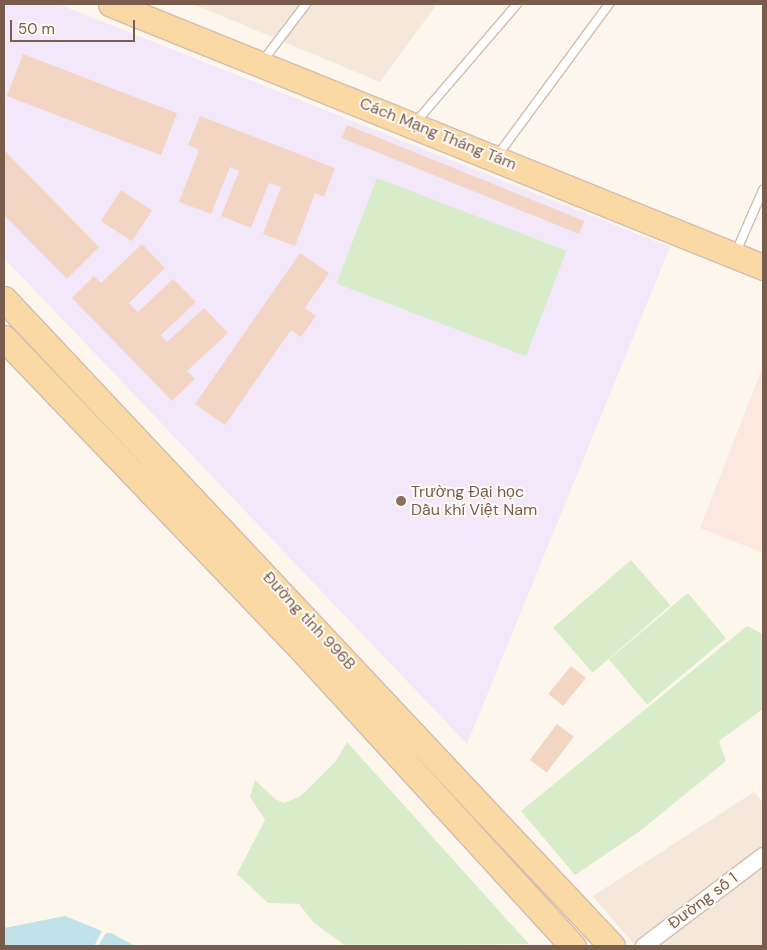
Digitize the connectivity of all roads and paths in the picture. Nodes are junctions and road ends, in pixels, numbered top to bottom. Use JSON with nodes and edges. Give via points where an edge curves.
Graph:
{"nodes":[{"id":1,"x":111,"y":4,"type":"edge"},
{"id":2,"x":306,"y":4,"type":"edge"},
{"id":3,"x":517,"y":4,"type":"edge"},
{"id":4,"x":609,"y":4,"type":"edge"},
{"id":5,"x":260,"y":64,"type":"junction"},
{"id":6,"x":414,"y":124,"type":"junction"},
{"id":7,"x":496,"y":157,"type":"junction"},
{"id":8,"x":763,"y":190,"type":"edge"},
{"id":9,"x":734,"y":255,"type":"junction"},
{"id":10,"x":763,"y":267,"type":"edge"},
{"id":11,"x":4,"y":299,"type":"edge"},
{"id":12,"x":4,"y":338,"type":"edge"},
{"id":13,"x":327,"y":640,"type":"junction"},
{"id":14,"x":306,"y":654,"type":"junction"},
{"id":15,"x":763,"y":856,"type":"edge"},
{"id":16,"x":572,"y":946,"type":"edge"},
{"id":17,"x":612,"y":946,"type":"edge"},
{"id":18,"x":644,"y":946,"type":"edge"}],
"edges":[{"from":1,"to":5,"type":"main road","name":"Cách Mạng Tháng Tám"},
{"from":2,"to":5,"type":"lane"},
{"from":3,"to":6,"type":"lane"},
{"from":4,"to":7,"type":"lane"},
{"from":5,"to":6,"type":"main road","name":"Cách Mạng Tháng Tám"},
{"from":6,"to":7,"type":"main road","name":"Cách Mạng Tháng Tám"},
{"from":7,"to":9,"type":"main road","name":"Cách Mạng Tháng Tám"},
{"from":8,"to":9,"type":"lane"},
{"from":9,"to":10,"type":"main road","name":"Cách Mạng Tháng Tám"},
{"from":11,"to":13,"type":"main road","name":"Đường tỉnh 996B"},
{"from":12,"to":14,"type":"main road","name":"Đường tỉnh 996B"},
{"from":13,"to":14,"type":"main road"},
{"from":13,"to":17,"type":"main road","name":"Đường tỉnh 996B"},
{"from":14,"to":16,"type":"main road","name":"Đường tỉnh 996B"},
{"from":15,"to":18,"type":"street","name":"Đường số 1"}]}
